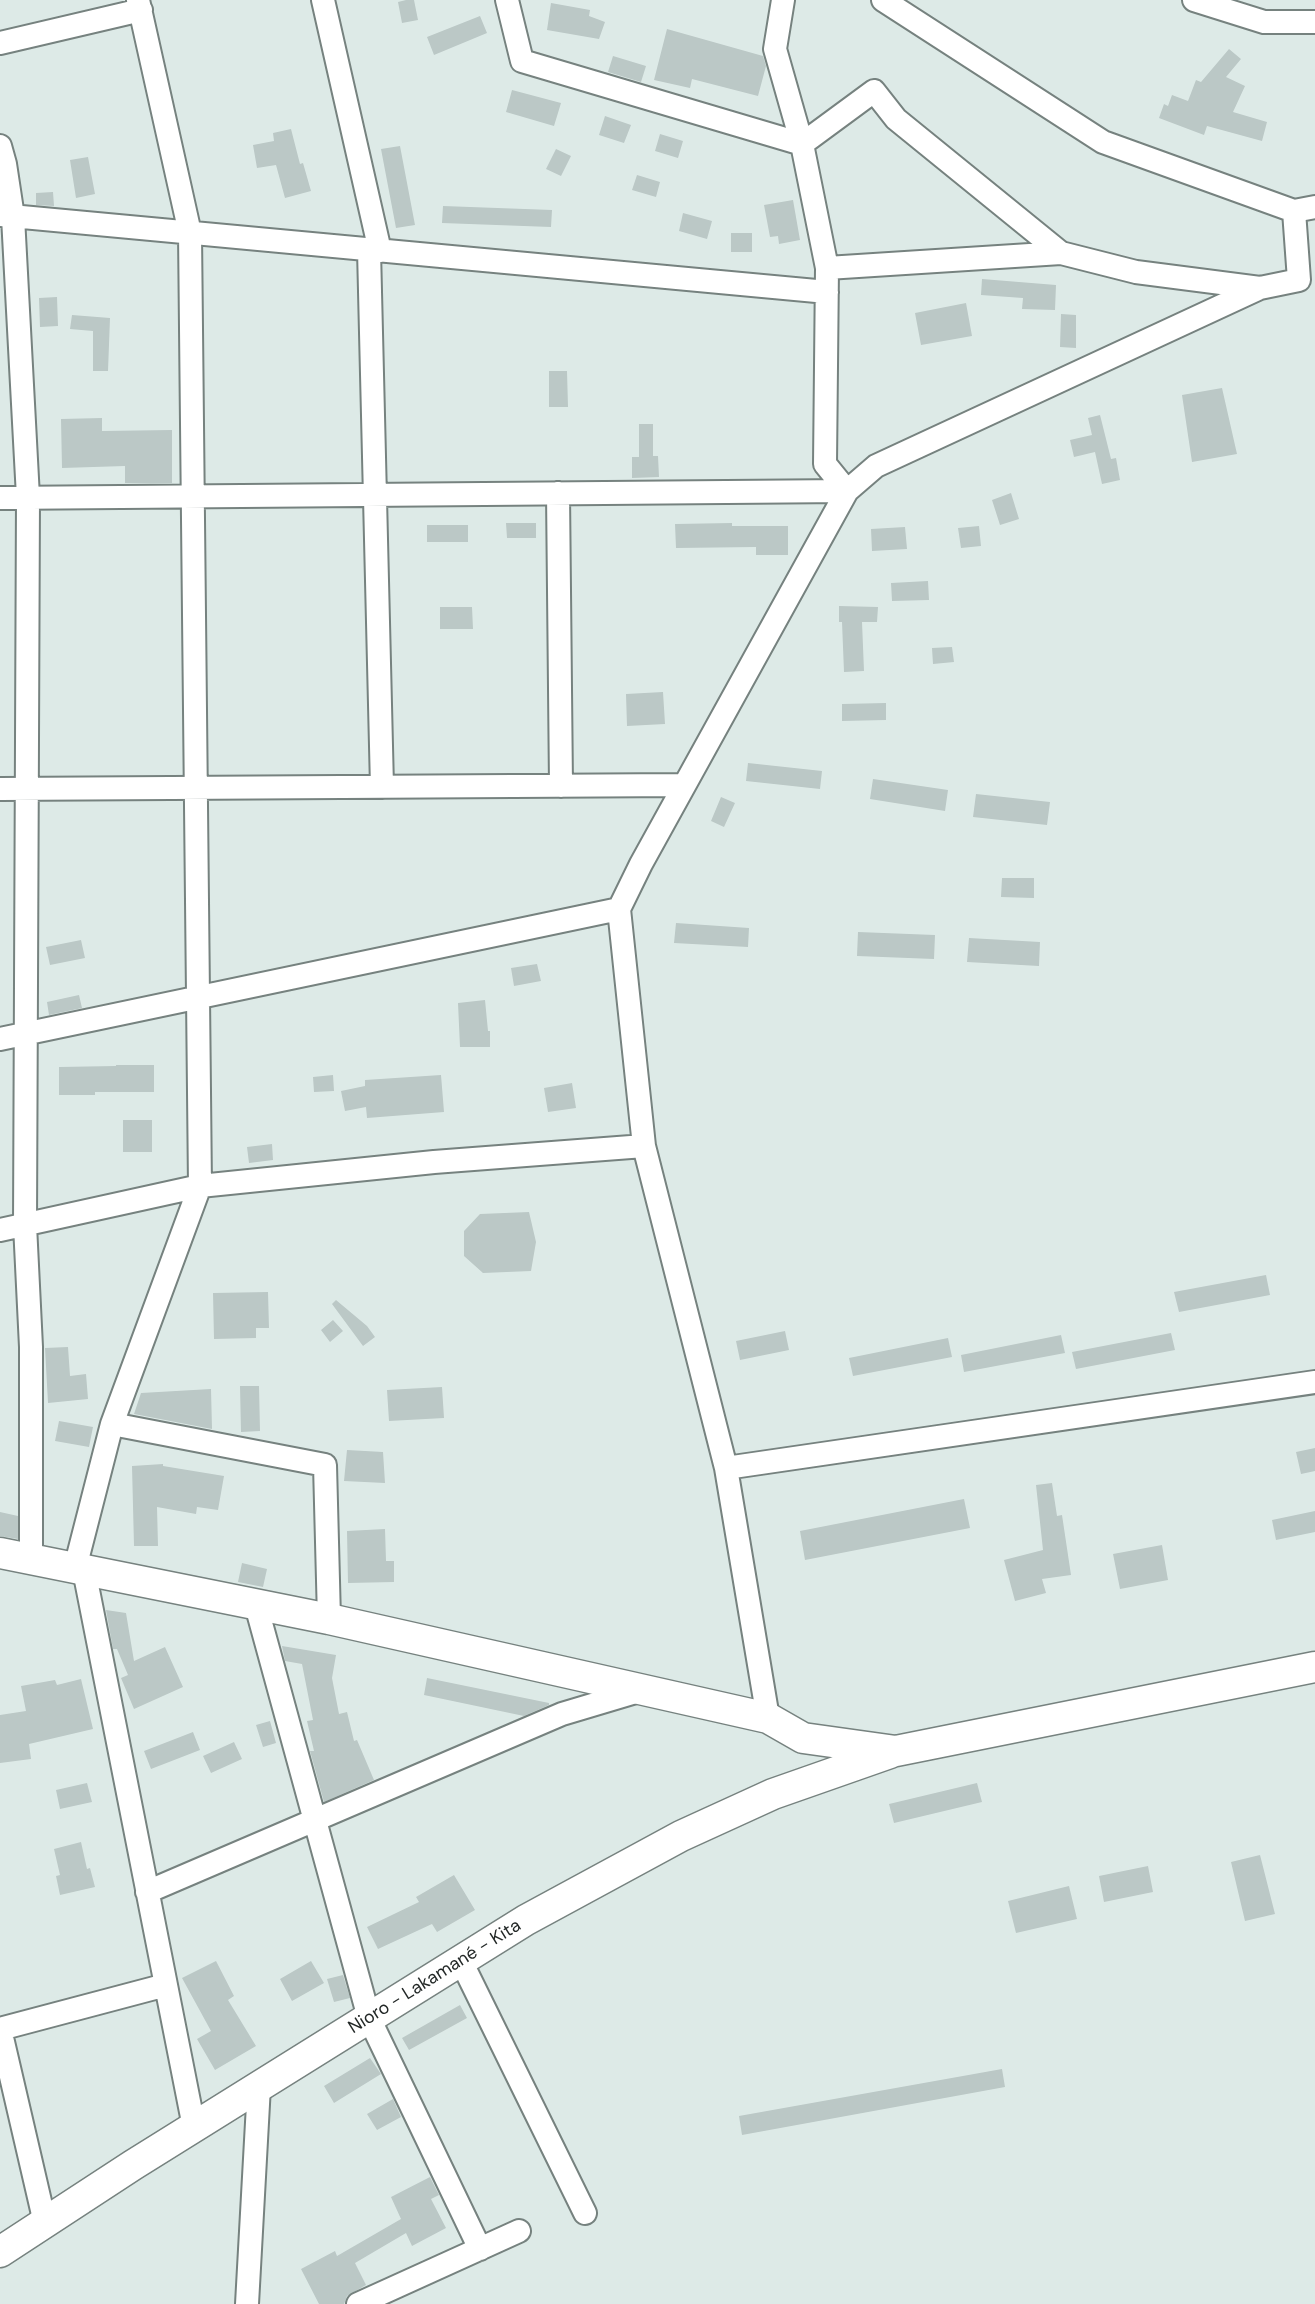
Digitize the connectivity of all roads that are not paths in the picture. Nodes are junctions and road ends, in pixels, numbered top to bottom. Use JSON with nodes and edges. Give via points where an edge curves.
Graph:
{"nodes":[{"id":1,"x":323,"y":0,"type":"edge"},
{"id":2,"x":507,"y":0,"type":"edge"},
{"id":3,"x":783,"y":0,"type":"edge"},
{"id":4,"x":883,"y":0,"type":"edge"},
{"id":5,"x":1194,"y":0,"type":"edge"},
{"id":6,"x":139,"y":5,"type":"edge"},
{"id":7,"x":1238,"y":8,"type":"edge"},
{"id":8,"x":1315,"y":22,"type":"edge"},
{"id":9,"x":0,"y":43,"type":"edge"},
{"id":10,"x":802,"y":144,"type":"junction"},
{"id":11,"x":0,"y":146,"type":"edge"},
{"id":12,"x":1305,"y":209,"type":"edge"},
{"id":13,"x":6,"y":216,"type":"edge"},
{"id":14,"x":190,"y":233,"type":"junction"},
{"id":15,"x":375,"y":250,"type":"junction"},
{"id":16,"x":1061,"y":253,"type":"junction"},
{"id":17,"x":827,"y":268,"type":"junction"},
{"id":18,"x":1260,"y":288,"type":"junction"},
{"id":19,"x":826,"y":292,"type":"junction"},
{"id":20,"x":847,"y":491,"type":"junction"},
{"id":21,"x":558,"y":493,"type":"junction"},
{"id":22,"x":375,"y":495,"type":"junction"},
{"id":23,"x":193,"y":496,"type":"junction"},
{"id":24,"x":28,"y":497,"type":"junction"},
{"id":25,"x":0,"y":498,"type":"edge"},
{"id":26,"x":684,"y":785,"type":"junction"},
{"id":27,"x":561,"y":786,"type":"junction"},
{"id":28,"x":382,"y":787,"type":"junction"},
{"id":29,"x":196,"y":788,"type":"junction"},
{"id":30,"x":0,"y":789,"type":"edge"},
{"id":31,"x":27,"y":789,"type":"junction"},
{"id":32,"x":619,"y":909,"type":"junction"},
{"id":33,"x":198,"y":999,"type":"junction"},
{"id":34,"x":26,"y":1034,"type":"junction"},
{"id":35,"x":0,"y":1039,"type":"edge"},
{"id":36,"x":644,"y":1146,"type":"junction"},
{"id":37,"x":200,"y":1186,"type":"junction"},
{"id":38,"x":25,"y":1225,"type":"junction"},
{"id":39,"x":0,"y":1230,"type":"edge"},
{"id":40,"x":1315,"y":1383,"type":"edge"},
{"id":41,"x":112,"y":1424,"type":"junction"},
{"id":42,"x":726,"y":1468,"type":"junction"},
{"id":43,"x":0,"y":1553,"type":"edge"},
{"id":44,"x":31,"y":1559,"type":"junction"},
{"id":45,"x":80,"y":1569,"type":"junction"},
{"id":46,"x":256,"y":1605,"type":"junction"},
{"id":47,"x":329,"y":1619,"type":"junction"},
{"id":48,"x":1315,"y":1667,"type":"edge"},
{"id":49,"x":639,"y":1691,"type":"junction"},
{"id":50,"x":768,"y":1718,"type":"junction"},
{"id":51,"x":896,"y":1751,"type":"junction"},
{"id":52,"x":315,"y":1820,"type":"junction"},
{"id":53,"x":147,"y":1892,"type":"junction"},
{"id":54,"x":460,"y":1961,"type":"junction"},
{"id":55,"x":166,"y":1985,"type":"junction"},
{"id":56,"x":369,"y":2018,"type":"junction"},
{"id":57,"x":0,"y":2029,"type":"edge"},
{"id":58,"x":259,"y":2086,"type":"junction"},
{"id":59,"x":194,"y":2127,"type":"junction"},
{"id":60,"x":585,"y":2213,"type":"dead end"},
{"id":61,"x":45,"y":2223,"type":"junction"},
{"id":62,"x":519,"y":2231,"type":"dead end"},
{"id":63,"x":480,"y":2249,"type":"junction"},
{"id":64,"x":0,"y":2252,"type":"edge"},
{"id":65,"x":400,"y":2294,"type":"edge"},
{"id":66,"x":246,"y":2304,"type":"edge"},
{"id":67,"x":358,"y":2304,"type":"edge"}],
"edges":[{"from":1,"to":15,"type":"street"},
{"from":2,"to":10,"type":"street","via":[[522,61]]},
{"from":3,"to":10,"type":"street","via":[[775,49]]},
{"from":4,"to":12,"type":"street","via":[[1103,142]]},
{"from":5,"to":7,"type":"street"},
{"from":6,"to":9,"type":"street"},
{"from":6,"to":14,"type":"street"},
{"from":7,"to":8,"type":"street","via":[[1264,22]]},
{"from":10,"to":16,"type":"street","via":[[874,91],[896,119]]},
{"from":10,"to":17,"type":"street"},
{"from":11,"to":13,"type":"street","via":[[5,164]]},
{"from":12,"to":18,"type":"street","via":[[1299,280]]},
{"from":13,"to":14,"type":"street"},
{"from":13,"to":24,"type":"street"},
{"from":14,"to":15,"type":"street"},
{"from":14,"to":23,"type":"street"},
{"from":15,"to":19,"type":"street"},
{"from":15,"to":22,"type":"street"},
{"from":16,"to":17,"type":"street"},
{"from":16,"to":18,"type":"street","via":[[1136,272]]},
{"from":17,"to":19,"type":"street"},
{"from":18,"to":20,"type":"street","via":[[876,466]]},
{"from":19,"to":20,"type":"street","via":[[825,464]]},
{"from":20,"to":21,"type":"street"},
{"from":20,"to":26,"type":"street"},
{"from":21,"to":22,"type":"street"},
{"from":21,"to":27,"type":"street"},
{"from":22,"to":23,"type":"street"},
{"from":22,"to":28,"type":"street"},
{"from":23,"to":24,"type":"street"},
{"from":23,"to":29,"type":"street"},
{"from":24,"to":25,"type":"street"},
{"from":24,"to":31,"type":"street"},
{"from":26,"to":27,"type":"street"},
{"from":26,"to":32,"type":"street"},
{"from":27,"to":28,"type":"street"},
{"from":28,"to":29,"type":"street"},
{"from":29,"to":31,"type":"street"},
{"from":29,"to":33,"type":"street"},
{"from":30,"to":31,"type":"street"},
{"from":31,"to":34,"type":"street"},
{"from":32,"to":33,"type":"street"},
{"from":32,"to":36,"type":"street"},
{"from":33,"to":34,"type":"street"},
{"from":33,"to":37,"type":"street"},
{"from":34,"to":35,"type":"street"},
{"from":34,"to":38,"type":"street"},
{"from":36,"to":37,"type":"street"},
{"from":36,"to":42,"type":"street"},
{"from":37,"to":38,"type":"street"},
{"from":37,"to":41,"type":"street"},
{"from":38,"to":39,"type":"street"},
{"from":38,"to":44,"type":"street","via":[[32,1347]]},
{"from":40,"to":42,"type":"street"},
{"from":41,"to":45,"type":"street"},
{"from":41,"to":47,"type":"street","via":[[325,1465]]},
{"from":42,"to":50,"type":"street"},
{"from":43,"to":44,"type":"main road"},
{"from":44,"to":45,"type":"main road"},
{"from":45,"to":46,"type":"main road"},
{"from":45,"to":53,"type":"street"},
{"from":46,"to":47,"type":"main road"},
{"from":46,"to":52,"type":"street"},
{"from":47,"to":49,"type":"main road"},
{"from":48,"to":51,"type":"main road"},
{"from":49,"to":50,"type":"main road"},
{"from":49,"to":52,"type":"street","via":[[562,1714]]},
{"from":50,"to":51,"type":"main road","via":[[803,1738]]},
{"from":51,"to":54,"type":"main road","name":"Nioro - Lakamané - Kita","via":[[773,1794],[681,1836],[526,1920]]},
{"from":52,"to":53,"type":"street"},
{"from":52,"to":56,"type":"street"},
{"from":53,"to":55,"type":"street"},
{"from":54,"to":56,"type":"main road","name":"Nioro - Lakamané - Kita"},
{"from":54,"to":60,"type":"street"},
{"from":55,"to":57,"type":"street"},
{"from":55,"to":59,"type":"street"},
{"from":56,"to":58,"type":"main road","name":"Nioro - Lakamané - Kita"},
{"from":56,"to":63,"type":"street"},
{"from":57,"to":61,"type":"street"},
{"from":58,"to":59,"type":"main road","name":"Nioro - Lakamané - Kita"},
{"from":58,"to":66,"type":"street"},
{"from":59,"to":61,"type":"main road","name":"Nioro - Lakamané - Kita"},
{"from":61,"to":64,"type":"main road","name":"Nioro - Lakamané - Kita"},
{"from":62,"to":63,"type":"street"},
{"from":63,"to":65,"type":"street"},
{"from":65,"to":67,"type":"street"}]}
